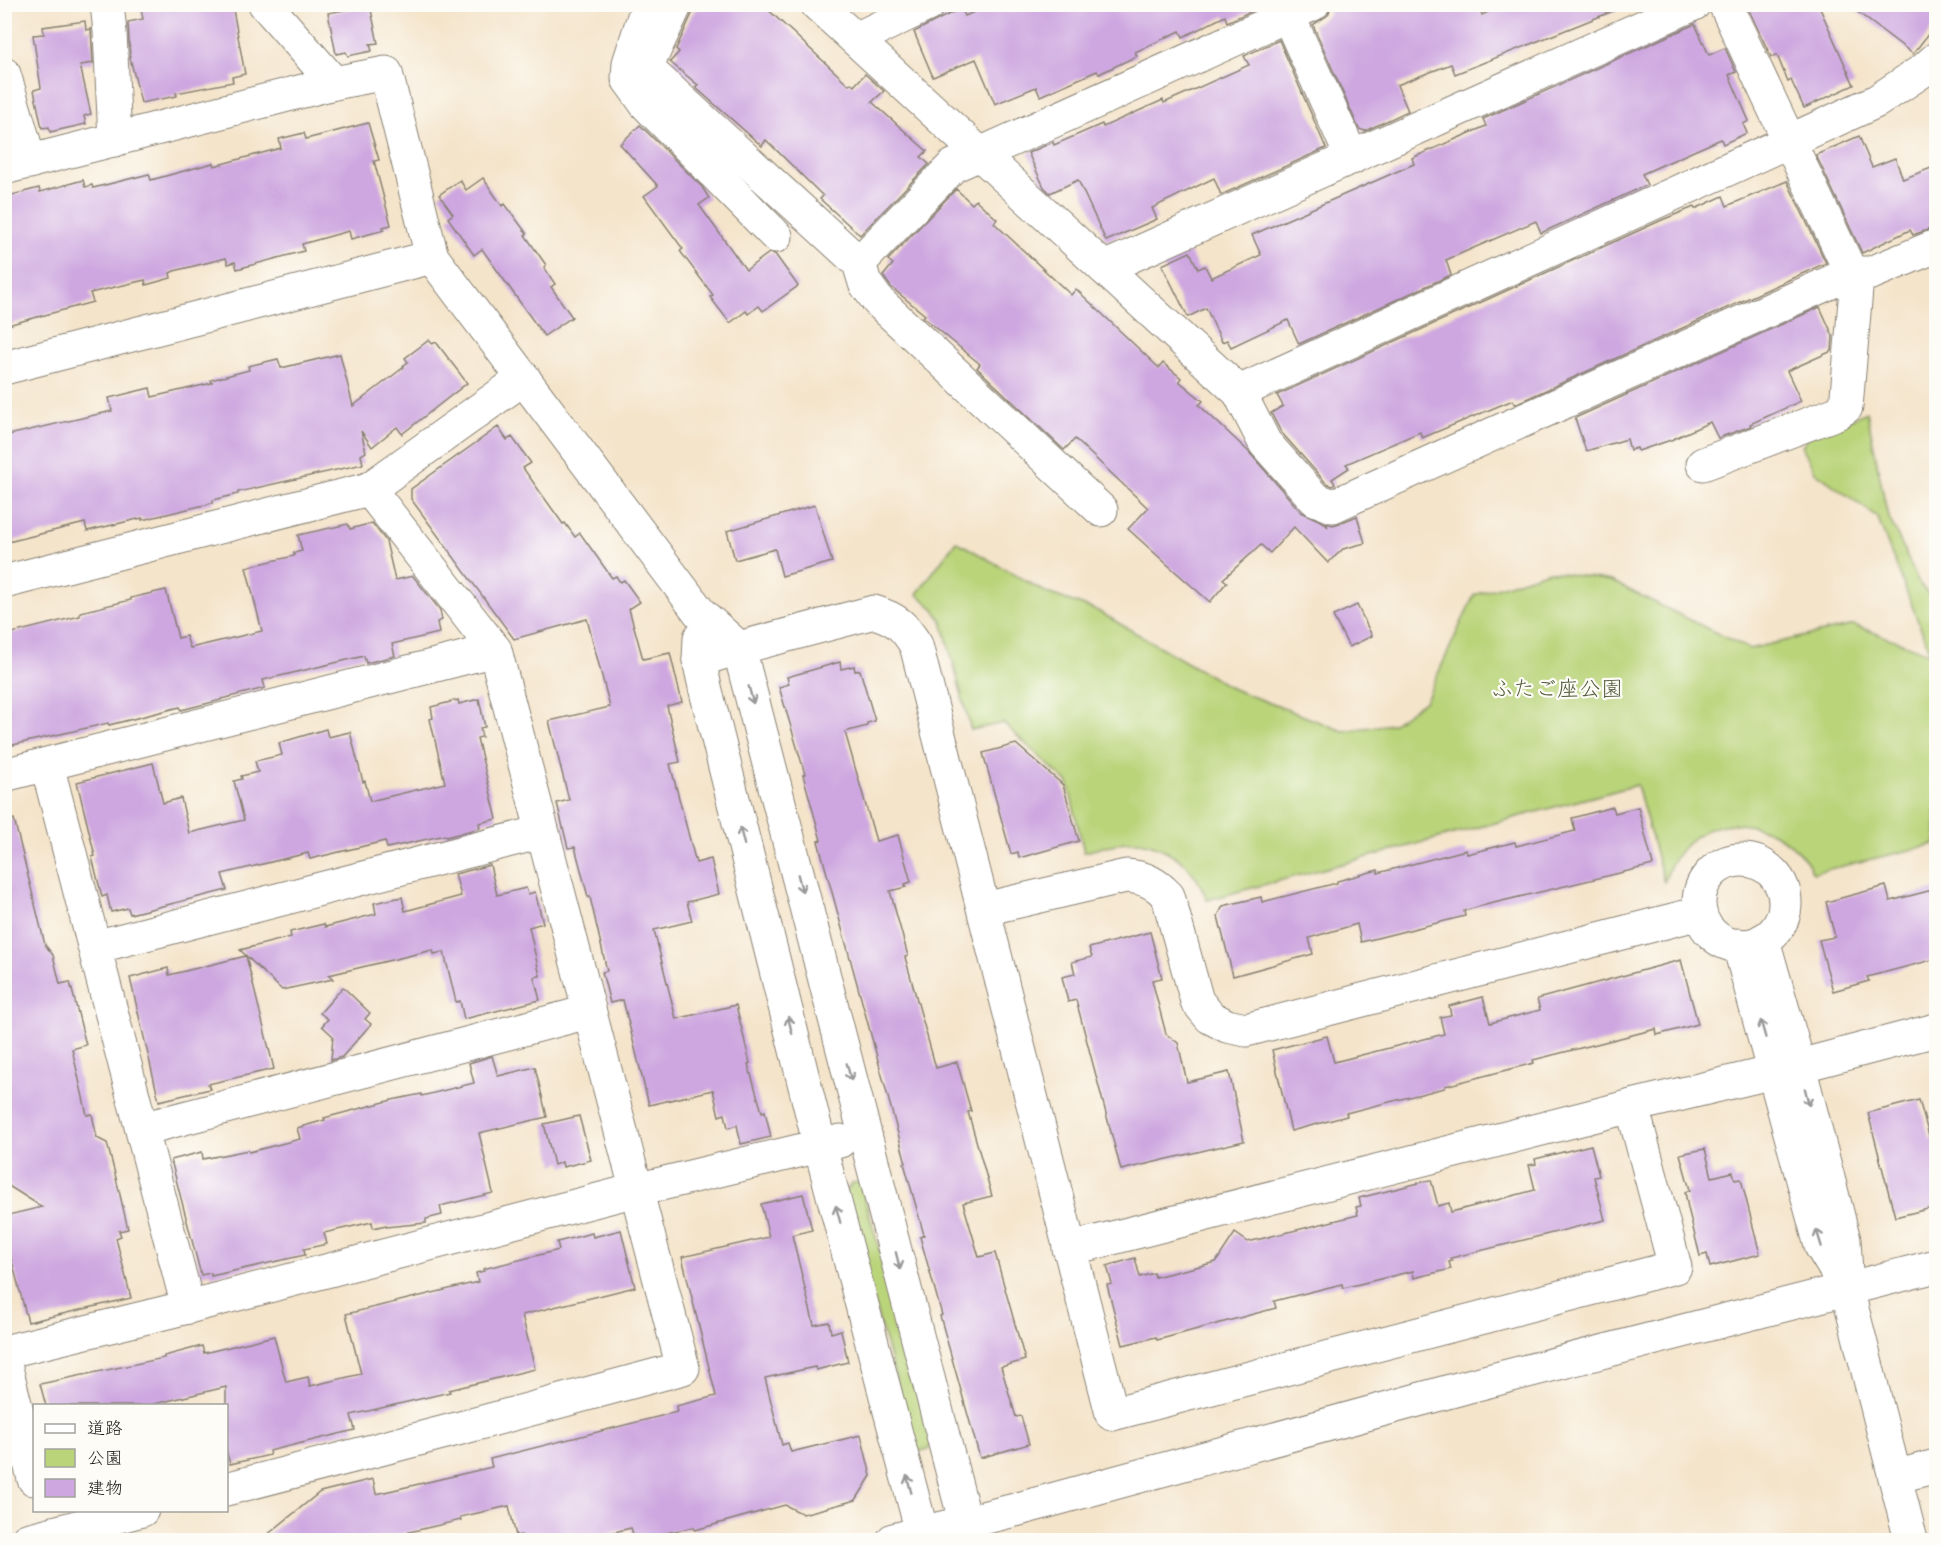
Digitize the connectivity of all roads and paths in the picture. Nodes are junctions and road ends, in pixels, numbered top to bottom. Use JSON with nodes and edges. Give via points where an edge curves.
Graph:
{"nodes":[{"id":1,"x":107,"y":4,"type":"edge"},
{"id":2,"x":265,"y":4,"type":"edge"},
{"id":3,"x":648,"y":4,"type":"edge"},
{"id":4,"x":676,"y":4,"type":"edge"},
{"id":5,"x":817,"y":4,"type":"edge"},
{"id":6,"x":929,"y":4,"type":"edge"},
{"id":7,"x":1694,"y":4,"type":"edge"},
{"id":8,"x":1725,"y":4,"type":"edge"},
{"id":9,"x":1295,"y":8,"type":"edge"},
{"id":10,"x":856,"y":39,"type":"junction"},
{"id":11,"x":1936,"y":59,"type":"edge"},
{"id":12,"x":637,"y":66,"type":"junction"},
{"id":13,"x":4,"y":74,"type":"edge"},
{"id":14,"x":334,"y":82,"type":"junction"},
{"id":15,"x":115,"y":140,"type":"junction"},
{"id":16,"x":1788,"y":141,"type":"junction"},
{"id":17,"x":979,"y":154,"type":"junction"},
{"id":18,"x":1352,"y":158,"type":"junction"},
{"id":19,"x":17,"y":165,"type":"edge"},
{"id":20,"x":776,"y":236,"type":"dead end"},
{"id":21,"x":1936,"y":246,"type":"edge"},
{"id":22,"x":432,"y":257,"type":"junction"},
{"id":23,"x":859,"y":263,"type":"junction"},
{"id":24,"x":1104,"y":268,"type":"junction"},
{"id":25,"x":1851,"y":273,"type":"junction"},
{"id":26,"x":4,"y":368,"type":"edge"},
{"id":27,"x":524,"y":378,"type":"junction"},
{"id":28,"x":1239,"y":392,"type":"junction"},
{"id":29,"x":1703,"y":464,"type":"dead end"},
{"id":30,"x":369,"y":489,"type":"junction"},
{"id":31,"x":1101,"y":510,"type":"dead end"},
{"id":32,"x":4,"y":582,"type":"edge"},
{"id":33,"x":700,"y":612,"type":"junction"},
{"id":34,"x":739,"y":648,"type":"junction"},
{"id":35,"x":495,"y":650,"type":"junction"},
{"id":36,"x":699,"y":660,"type":"junction"},
{"id":37,"x":47,"y":765,"type":"junction"},
{"id":38,"x":4,"y":775,"type":"edge"},
{"id":39,"x":542,"y":832,"type":"junction"},
{"id":40,"x":984,"y":909,"type":"junction"},
{"id":41,"x":1700,"y":913,"type":"junction"},
{"id":42,"x":1751,"y":943,"type":"junction"},
{"id":43,"x":94,"y":947,"type":"junction"},
{"id":44,"x":588,"y":1012,"type":"junction"},
{"id":45,"x":1936,"y":1032,"type":"edge"},
{"id":46,"x":1787,"y":1069,"type":"junction"},
{"id":47,"x":1632,"y":1106,"type":"junction"},
{"id":48,"x":142,"y":1129,"type":"junction"},
{"id":49,"x":865,"y":1135,"type":"junction"},
{"id":50,"x":820,"y":1146,"type":"junction"},
{"id":51,"x":636,"y":1190,"type":"junction"},
{"id":52,"x":1069,"y":1250,"type":"junction"},
{"id":53,"x":1936,"y":1266,"type":"edge"},
{"id":54,"x":1847,"y":1289,"type":"junction"},
{"id":55,"x":188,"y":1307,"type":"junction"},
{"id":56,"x":4,"y":1352,"type":"edge"},
{"id":57,"x":4,"y":1360,"type":"edge"},
{"id":58,"x":1936,"y":1466,"type":"edge"},
{"id":59,"x":33,"y":1475,"type":"edge"},
{"id":60,"x":1895,"y":1477,"type":"junction"},
{"id":61,"x":228,"y":1488,"type":"edge"},
{"id":62,"x":133,"y":1512,"type":"edge"},
{"id":63,"x":42,"y":1532,"type":"edge"},
{"id":64,"x":968,"y":1532,"type":"edge"},
{"id":65,"x":913,"y":1538,"type":"edge"},
{"id":66,"x":1911,"y":1540,"type":"edge"}],
"edges":[{"from":1,"to":15,"type":"street"},
{"from":2,"to":14,"type":"street"},
{"from":3,"to":12,"type":"street"},
{"from":4,"to":12,"type":"street"},
{"from":5,"to":10,"type":"street"},
{"from":6,"to":10,"type":"street"},
{"from":7,"to":18,"type":"street"},
{"from":8,"to":16,"type":"street"},
{"from":9,"to":17,"type":"street"},
{"from":9,"to":18,"type":"street"},
{"from":10,"to":17,"type":"street"},
{"from":11,"to":16,"type":"street","via":[[1877,101]]},
{"from":12,"to":20,"type":"street","via":[[628,79],[646,104]]},
{"from":12,"to":23,"type":"street"},
{"from":13,"to":19,"type":"street"},
{"from":14,"to":15,"type":"street"},
{"from":14,"to":22,"type":"street","via":[[386,73]]},
{"from":15,"to":19,"type":"street"},
{"from":16,"to":25,"type":"street"},
{"from":16,"to":28,"type":"street"},
{"from":17,"to":23,"type":"street","via":[[953,166]]},
{"from":17,"to":24,"type":"street"},
{"from":18,"to":24,"type":"street"},
{"from":21,"to":25,"type":"street","via":[[1871,273]]},
{"from":22,"to":26,"type":"street"},
{"from":22,"to":27,"type":"street"},
{"from":23,"to":31,"type":"street","via":[[865,283],[878,301]]},
{"from":24,"to":28,"type":"street"},
{"from":25,"to":28,"type":"street","via":[[1333,506],[1315,499],[1265,443]]},
{"from":25,"to":29,"type":"street","via":[[1856,289],[1846,407]]},
{"from":27,"to":30,"type":"street"},
{"from":27,"to":33,"type":"street"},
{"from":30,"to":32,"type":"street"},
{"from":30,"to":35,"type":"street"},
{"from":33,"to":34,"type":"street"},
{"from":33,"to":36,"type":"street"},
{"from":34,"to":36,"type":"street"},
{"from":34,"to":40,"type":"street","via":[[874,612],[889,616],[904,627],[916,645]]},
{"from":34,"to":49,"type":"street","one_way":true},
{"from":35,"to":37,"type":"street"},
{"from":35,"to":39,"type":"street"},
{"from":50,"to":36,"type":"street","one_way":true},
{"from":37,"to":38,"type":"street"},
{"from":37,"to":43,"type":"street"},
{"from":39,"to":43,"type":"street"},
{"from":39,"to":44,"type":"street"},
{"from":40,"to":41,"type":"street","via":[[1126,876],[1141,877],[1158,885],[1168,896],[1197,1001],[1210,1017],[1246,1030]]},
{"from":40,"to":52,"type":"street"},
{"from":41,"to":42,"type":"street","via":[[1715,936],[1729,944]]},
{"from":41,"to":42,"type":"street","via":[[1699,896],[1713,870],[1740,860],[1768,869],[1779,880],[1785,909],[1770,935]]},
{"from":42,"to":46,"type":"street"},
{"from":43,"to":48,"type":"street"},
{"from":44,"to":48,"type":"street"},
{"from":44,"to":51,"type":"street"},
{"from":45,"to":46,"type":"street"},
{"from":46,"to":47,"type":"street"},
{"from":46,"to":54,"type":"street","via":[[1821,1246]]},
{"from":47,"to":52,"type":"street"},
{"from":47,"to":52,"type":"street","via":[[1675,1267],[1112,1414]]},
{"from":48,"to":55,"type":"street"},
{"from":49,"to":50,"type":"street"},
{"from":49,"to":64,"type":"street","one_way":true},
{"from":50,"to":51,"type":"street"},
{"from":65,"to":50,"type":"street","one_way":true},
{"from":51,"to":55,"type":"street"},
{"from":51,"to":61,"type":"street","via":[[683,1368]]},
{"from":53,"to":54,"type":"street"},
{"from":54,"to":60,"type":"street"},
{"from":54,"to":64,"type":"street","via":[[1469,1386]]},
{"from":55,"to":56,"type":"street"},
{"from":57,"to":59,"type":"street"},
{"from":58,"to":60,"type":"street"},
{"from":60,"to":66,"type":"street"},
{"from":62,"to":63,"type":"street"},
{"from":64,"to":65,"type":"street"}]}
